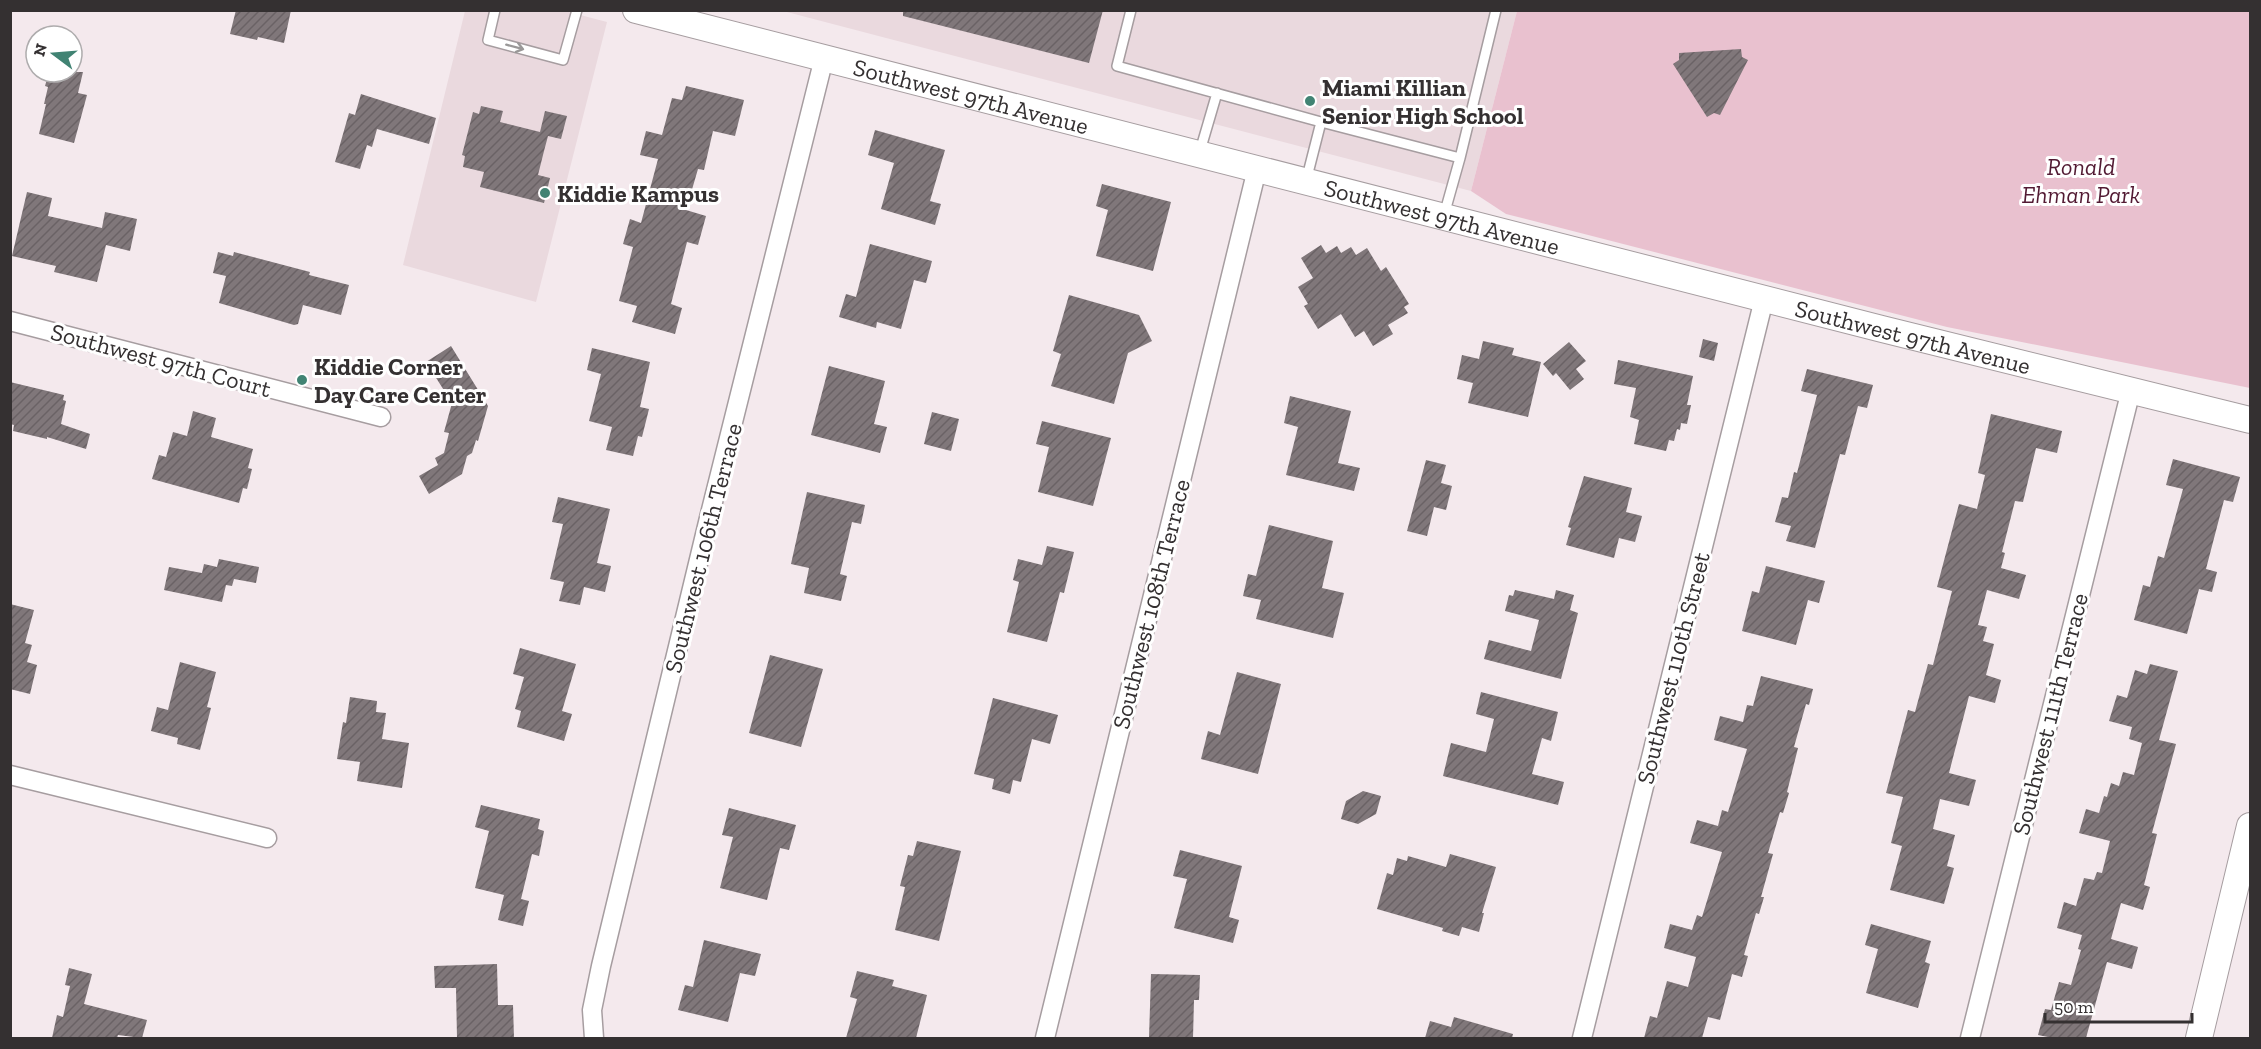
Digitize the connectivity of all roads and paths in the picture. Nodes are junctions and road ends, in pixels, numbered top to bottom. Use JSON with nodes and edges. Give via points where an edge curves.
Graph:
{"nodes":[{"id":1,"x":495,"y":10,"type":"edge"},
{"id":2,"x":577,"y":10,"type":"edge"},
{"id":3,"x":636,"y":10,"type":"edge"},
{"id":4,"x":1131,"y":10,"type":"edge"},
{"id":5,"x":1496,"y":10,"type":"edge"},
{"id":6,"x":824,"y":58,"type":"junction"},
{"id":7,"x":1217,"y":93,"type":"junction"},
{"id":8,"x":1321,"y":123,"type":"junction"},
{"id":9,"x":1199,"y":154,"type":"junction"},
{"id":10,"x":1460,"y":158,"type":"junction"},
{"id":11,"x":1257,"y":169,"type":"junction"},
{"id":12,"x":1306,"y":182,"type":"junction"},
{"id":13,"x":1444,"y":217,"type":"junction"},
{"id":14,"x":1764,"y":299,"type":"junction"},
{"id":15,"x":10,"y":321,"type":"edge"},
{"id":16,"x":2131,"y":390,"type":"junction"},
{"id":17,"x":381,"y":417,"type":"dead end"},
{"id":18,"x":2250,"y":420,"type":"edge"},
{"id":19,"x":10,"y":775,"type":"edge"},
{"id":20,"x":2250,"y":826,"type":"edge"},
{"id":21,"x":267,"y":837,"type":"dead end"},
{"id":22,"x":594,"y":1038,"type":"edge"},
{"id":23,"x":1045,"y":1038,"type":"edge"},
{"id":24,"x":1582,"y":1038,"type":"edge"},
{"id":25,"x":1970,"y":1038,"type":"edge"},
{"id":26,"x":2199,"y":1038,"type":"edge"}],
"edges":[{"from":1,"to":2,"type":"lane","one_way":true,"via":[[488,40],[563,60]]},
{"from":3,"to":6,"type":"street","name":"Southwest 97th Avenue"},
{"from":4,"to":7,"type":"lane","via":[[1117,66]]},
{"from":5,"to":10,"type":"lane"},
{"from":6,"to":9,"type":"street","name":"Southwest 97th Avenue"},
{"from":6,"to":22,"type":"street","name":"Southwest 106th Terrace","via":[[601,966],[592,1010]]},
{"from":7,"to":8,"type":"lane"},
{"from":7,"to":9,"type":"lane"},
{"from":8,"to":10,"type":"lane"},
{"from":8,"to":12,"type":"lane"},
{"from":9,"to":11,"type":"street","name":"Southwest 97th Avenue"},
{"from":10,"to":13,"type":"lane"},
{"from":11,"to":12,"type":"street","name":"Southwest 97th Avenue"},
{"from":11,"to":23,"type":"street","name":"Southwest 108th Terrace"},
{"from":12,"to":13,"type":"street","name":"Southwest 97th Avenue"},
{"from":13,"to":14,"type":"street","name":"Southwest 97th Avenue"},
{"from":14,"to":16,"type":"street","name":"Southwest 97th Avenue"},
{"from":14,"to":24,"type":"street","name":"Southwest 110th Street"},
{"from":15,"to":17,"type":"street","name":"Southwest 97th Court"},
{"from":16,"to":18,"type":"street","name":"Southwest 97th Avenue"},
{"from":16,"to":25,"type":"street","name":"Southwest 111th Terrace"},
{"from":19,"to":21,"type":"street"},
{"from":20,"to":26,"type":"street"}]}
